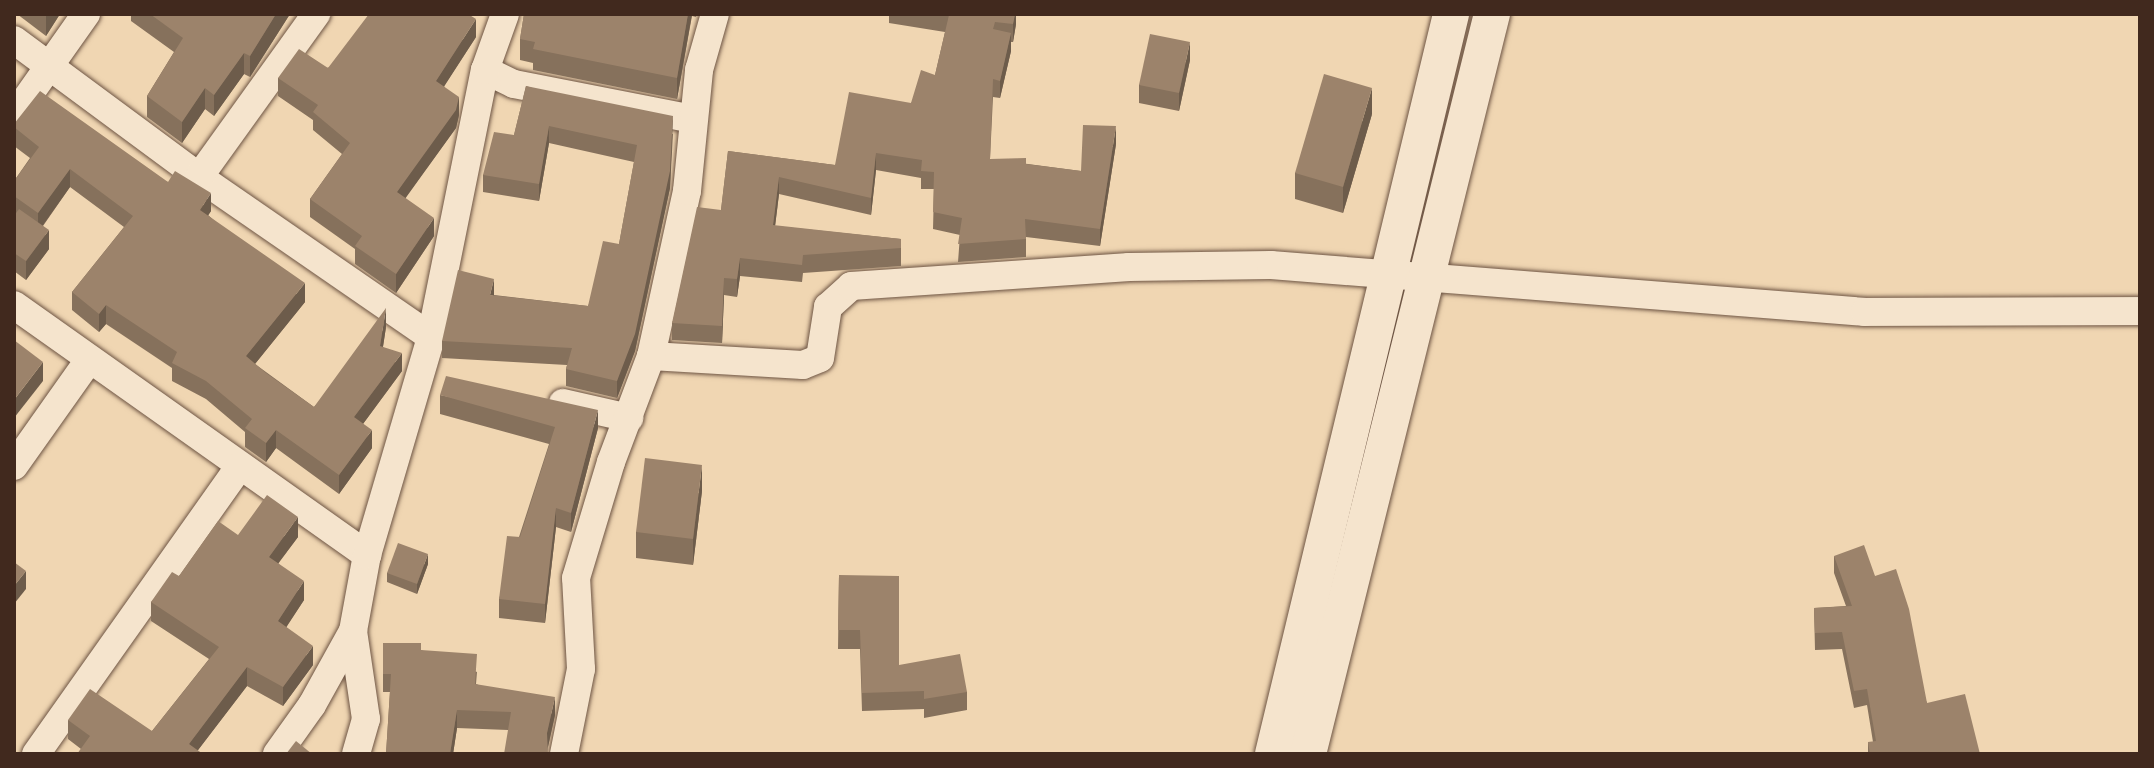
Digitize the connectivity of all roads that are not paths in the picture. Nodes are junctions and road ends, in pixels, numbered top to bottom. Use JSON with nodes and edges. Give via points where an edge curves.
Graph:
{"nodes":[{"id":1,"x":86,"y":14,"type":"edge"},
{"id":2,"x":316,"y":14,"type":"edge"},
{"id":3,"x":505,"y":14,"type":"edge"},
{"id":4,"x":715,"y":14,"type":"edge"},
{"id":5,"x":1451,"y":14,"type":"edge"},
{"id":6,"x":1492,"y":14,"type":"edge"},
{"id":7,"x":14,"y":40,"type":"edge"},
{"id":8,"x":49,"y":65,"type":"junction"},
{"id":9,"x":485,"y":70,"type":"junction"},
{"id":10,"x":14,"y":116,"type":"edge"},
{"id":11,"x":692,"y":119,"type":"junction"},
{"id":12,"x":199,"y":177,"type":"junction"},
{"id":13,"x":1387,"y":273,"type":"junction"},
{"id":14,"x":1422,"y":281,"type":"junction"},
{"id":15,"x":14,"y":305,"type":"edge"},
{"id":16,"x":2140,"y":311,"type":"edge"},
{"id":17,"x":431,"y":337,"type":"junction"},
{"id":18,"x":651,"y":356,"type":"junction"},
{"id":19,"x":89,"y":360,"type":"junction"},
{"id":20,"x":421,"y":371,"type":"junction"},
{"id":21,"x":451,"y":378,"type":"edge"},
{"id":22,"x":541,"y":398,"type":"edge"},
{"id":23,"x":629,"y":418,"type":"junction"},
{"id":24,"x":14,"y":466,"type":"edge"},
{"id":25,"x":240,"y":466,"type":"junction"},
{"id":26,"x":367,"y":555,"type":"junction"},
{"id":27,"x":353,"y":631,"type":"junction"},
{"id":28,"x":36,"y":754,"type":"edge"},
{"id":29,"x":277,"y":754,"type":"edge"},
{"id":30,"x":356,"y":754,"type":"edge"},
{"id":31,"x":564,"y":754,"type":"edge"},
{"id":32,"x":1273,"y":754,"type":"edge"},
{"id":33,"x":1308,"y":754,"type":"edge"}],
"edges":[{"from":1,"to":8,"type":"street"},
{"from":2,"to":12,"type":"street"},
{"from":3,"to":9,"type":"street"},
{"from":4,"to":11,"type":"street"},
{"from":5,"to":13,"type":"street"},
{"from":6,"to":14,"type":"street"},
{"from":7,"to":8,"type":"street"},
{"from":8,"to":10,"type":"street"},
{"from":8,"to":12,"type":"street"},
{"from":9,"to":11,"type":"street","via":[[514,84]]},
{"from":9,"to":17,"type":"street"},
{"from":11,"to":18,"type":"street","via":[[687,191]]},
{"from":12,"to":17,"type":"street"},
{"from":13,"to":14,"type":"street"},
{"from":13,"to":18,"type":"street","via":[[1271,265],[1129,267],[851,286],[828,307],[820,358],[803,365]]},
{"from":13,"to":32,"type":"street"},
{"from":14,"to":16,"type":"street","via":[[1865,312]]},
{"from":14,"to":33,"type":"street"},
{"from":15,"to":19,"type":"street"},
{"from":17,"to":20,"type":"street"},
{"from":18,"to":23,"type":"street"},
{"from":19,"to":24,"type":"street"},
{"from":19,"to":25,"type":"street"},
{"from":20,"to":21,"type":"street"},
{"from":20,"to":26,"type":"street"},
{"from":22,"to":23,"type":"street"},
{"from":23,"to":31,"type":"street","via":[[576,578],[581,669]]},
{"from":25,"to":26,"type":"street"},
{"from":25,"to":28,"type":"street"},
{"from":26,"to":27,"type":"street"},
{"from":27,"to":29,"type":"street","via":[[312,705]]},
{"from":27,"to":30,"type":"street","via":[[366,719]]}]}
